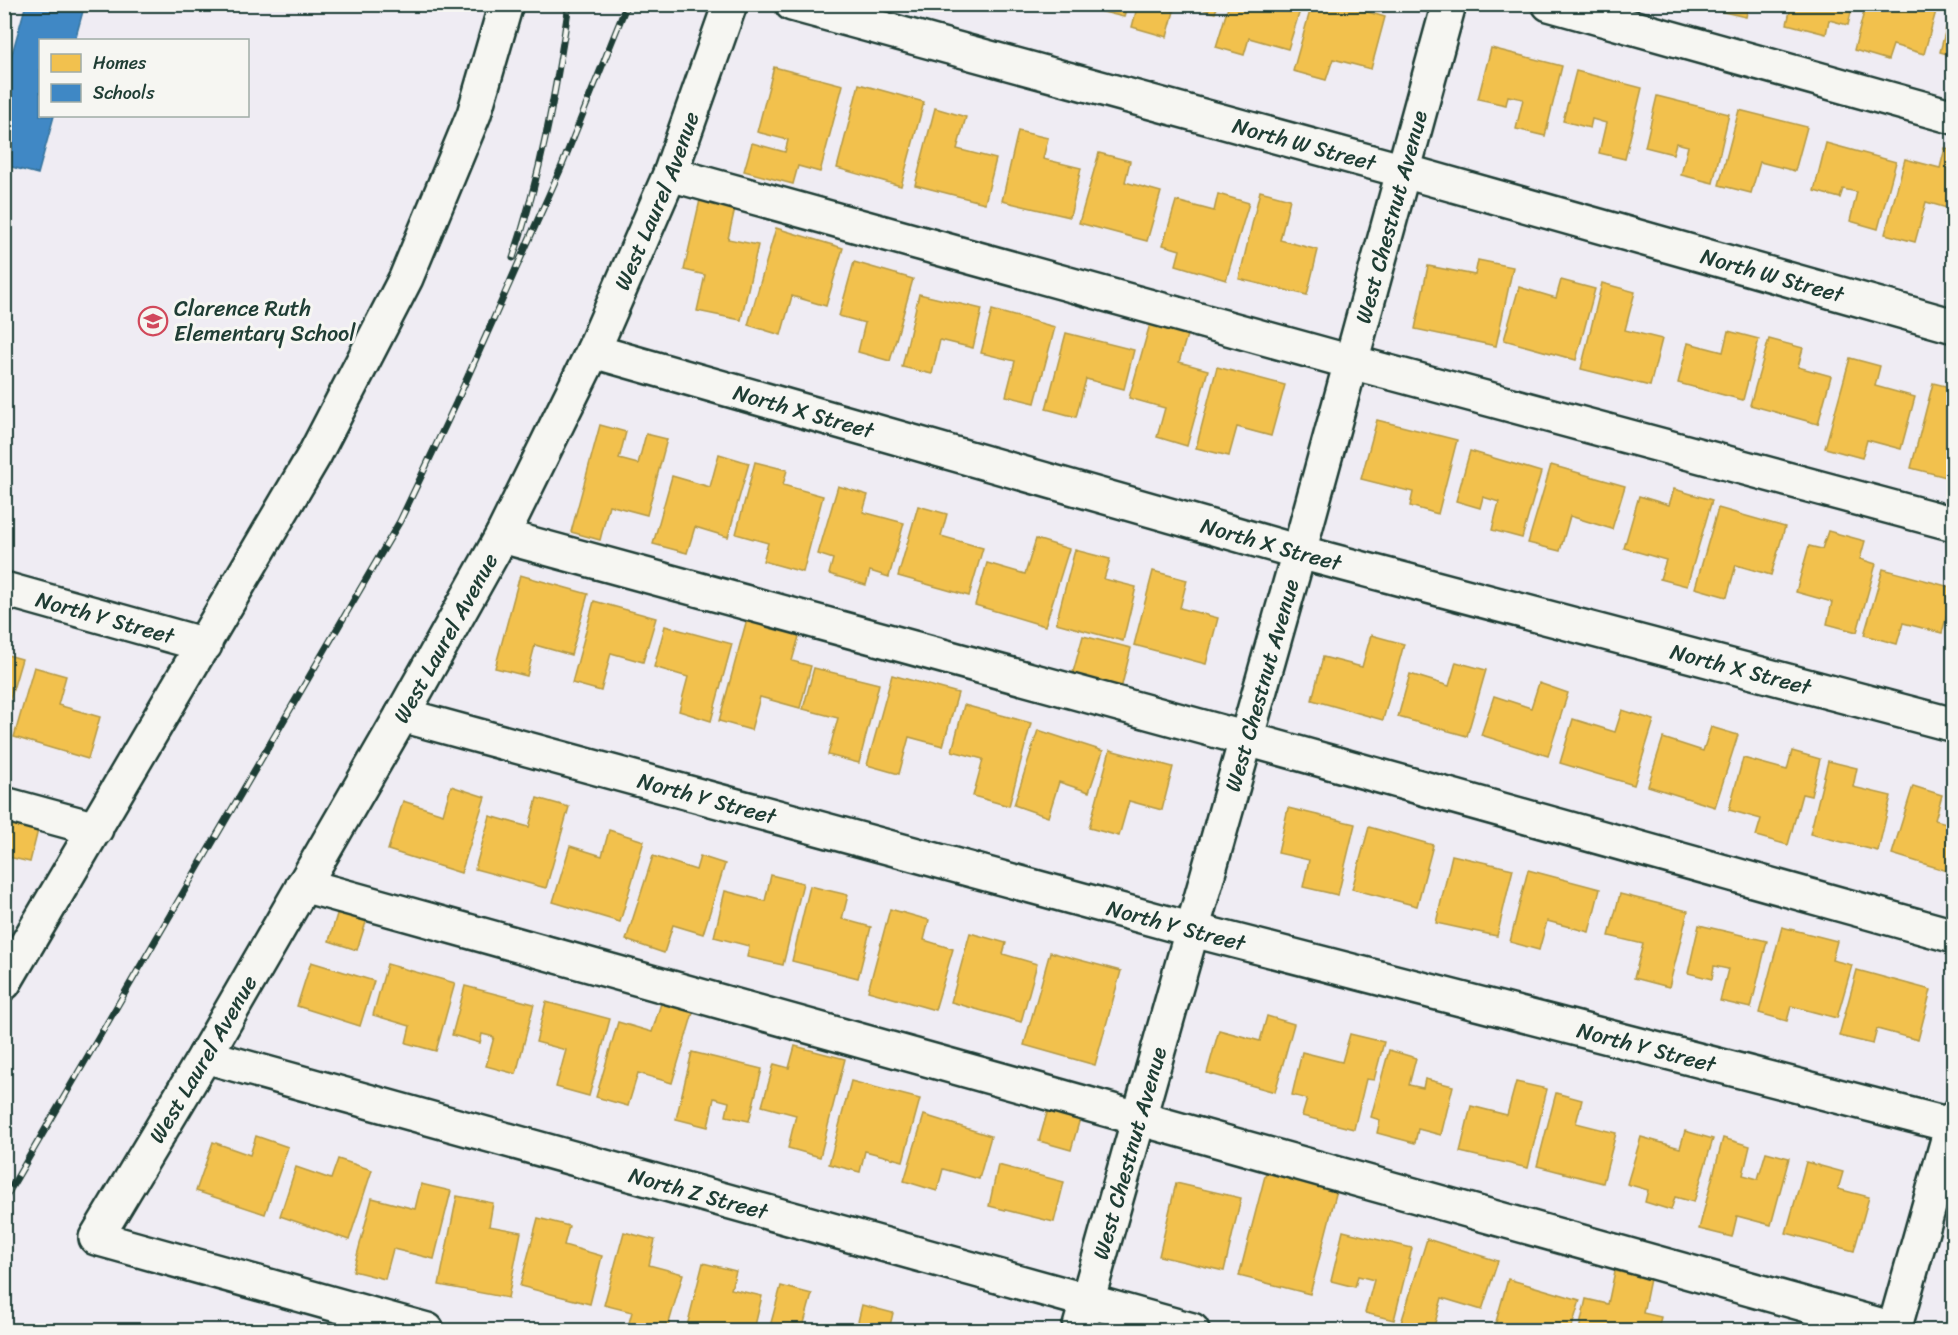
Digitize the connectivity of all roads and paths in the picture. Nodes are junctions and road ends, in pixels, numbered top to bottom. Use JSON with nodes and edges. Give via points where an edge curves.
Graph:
{"nodes":[{"id":1,"x":506,"y":4,"type":"edge"},
{"id":2,"x":730,"y":4,"type":"edge"},
{"id":3,"x":792,"y":4,"type":"edge"},
{"id":4,"x":1449,"y":4,"type":"edge"},
{"id":5,"x":1549,"y":4,"type":"edge"},
{"id":6,"x":1953,"y":117,"type":"edge"},
{"id":7,"x":1404,"y":171,"type":"junction"},
{"id":8,"x":670,"y":174,"type":"junction"},
{"id":9,"x":1953,"y":326,"type":"edge"},
{"id":10,"x":593,"y":351,"type":"junction"},
{"id":11,"x":1351,"y":362,"type":"junction"},
{"id":12,"x":1953,"y":524,"type":"edge"},
{"id":13,"x":502,"y":536,"type":"junction"},
{"id":14,"x":1299,"y":552,"type":"junction"},
{"id":15,"x":4,"y":589,"type":"edge"},
{"id":16,"x":205,"y":645,"type":"junction"},
{"id":17,"x":402,"y":715,"type":"junction"},
{"id":18,"x":1953,"y":725,"type":"edge"},
{"id":19,"x":1247,"y":739,"type":"junction"},
{"id":20,"x":4,"y":804,"type":"edge"},
{"id":21,"x":96,"y":829,"type":"junction"},
{"id":22,"x":303,"y":885,"type":"junction"},
{"id":23,"x":1193,"y":930,"type":"junction"},
{"id":24,"x":1953,"y":936,"type":"edge"},
{"id":25,"x":4,"y":983,"type":"edge"},
{"id":26,"x":205,"y":1056,"type":"junction"},
{"id":27,"x":1140,"y":1118,"type":"junction"},
{"id":28,"x":1953,"y":1123,"type":"edge"},
{"id":29,"x":1083,"y":1316,"type":"edge"},
{"id":30,"x":427,"y":1330,"type":"edge"},
{"id":31,"x":1192,"y":1330,"type":"edge"},
{"id":32,"x":1895,"y":1330,"type":"edge"}],
"edges":[{"from":1,"to":16,"type":"street","via":[[474,114],[405,278],[315,454]]},
{"from":2,"to":8,"type":"street","name":"West Laurel Avenue"},
{"from":3,"to":7,"type":"street","name":"North W Street"},
{"from":4,"to":7,"type":"street","name":"West Chestnut Avenue"},
{"from":5,"to":6,"type":"street"},
{"from":7,"to":9,"type":"street","name":"North W Street"},
{"from":7,"to":11,"type":"street","name":"West Chestnut Avenue"},
{"from":8,"to":10,"type":"street","name":"West Laurel Avenue"},
{"from":8,"to":11,"type":"street"},
{"from":10,"to":13,"type":"street","name":"West Laurel Avenue"},
{"from":10,"to":14,"type":"street","name":"North X Street"},
{"from":11,"to":12,"type":"street"},
{"from":11,"to":14,"type":"street","name":"West Chestnut Avenue"},
{"from":13,"to":17,"type":"street","name":"West Laurel Avenue"},
{"from":13,"to":19,"type":"street"},
{"from":14,"to":18,"type":"street","name":"North X Street"},
{"from":14,"to":19,"type":"street","name":"West Chestnut Avenue"},
{"from":15,"to":16,"type":"street","name":"North Y Street"},
{"from":16,"to":21,"type":"street"},
{"from":17,"to":22,"type":"street","name":"West Laurel Avenue"},
{"from":17,"to":23,"type":"street","name":"North Y Street"},
{"from":19,"to":23,"type":"street","name":"West Chestnut Avenue"},
{"from":19,"to":24,"type":"street"},
{"from":20,"to":21,"type":"street"},
{"from":21,"to":25,"type":"street"},
{"from":22,"to":26,"type":"street","name":"West Laurel Avenue"},
{"from":22,"to":27,"type":"street"},
{"from":23,"to":27,"type":"street","name":"West Chestnut Avenue"},
{"from":23,"to":28,"type":"street","name":"North Y Street"},
{"from":26,"to":29,"type":"street","name":"North Z Street"},
{"from":26,"to":30,"type":"street","name":"West Laurel Avenue","via":[[96,1238]]},
{"from":27,"to":29,"type":"street","name":"West Chestnut Avenue"},
{"from":27,"to":32,"type":"street"},
{"from":28,"to":32,"type":"street"},
{"from":29,"to":31,"type":"street","name":"North Z Street"}]}
